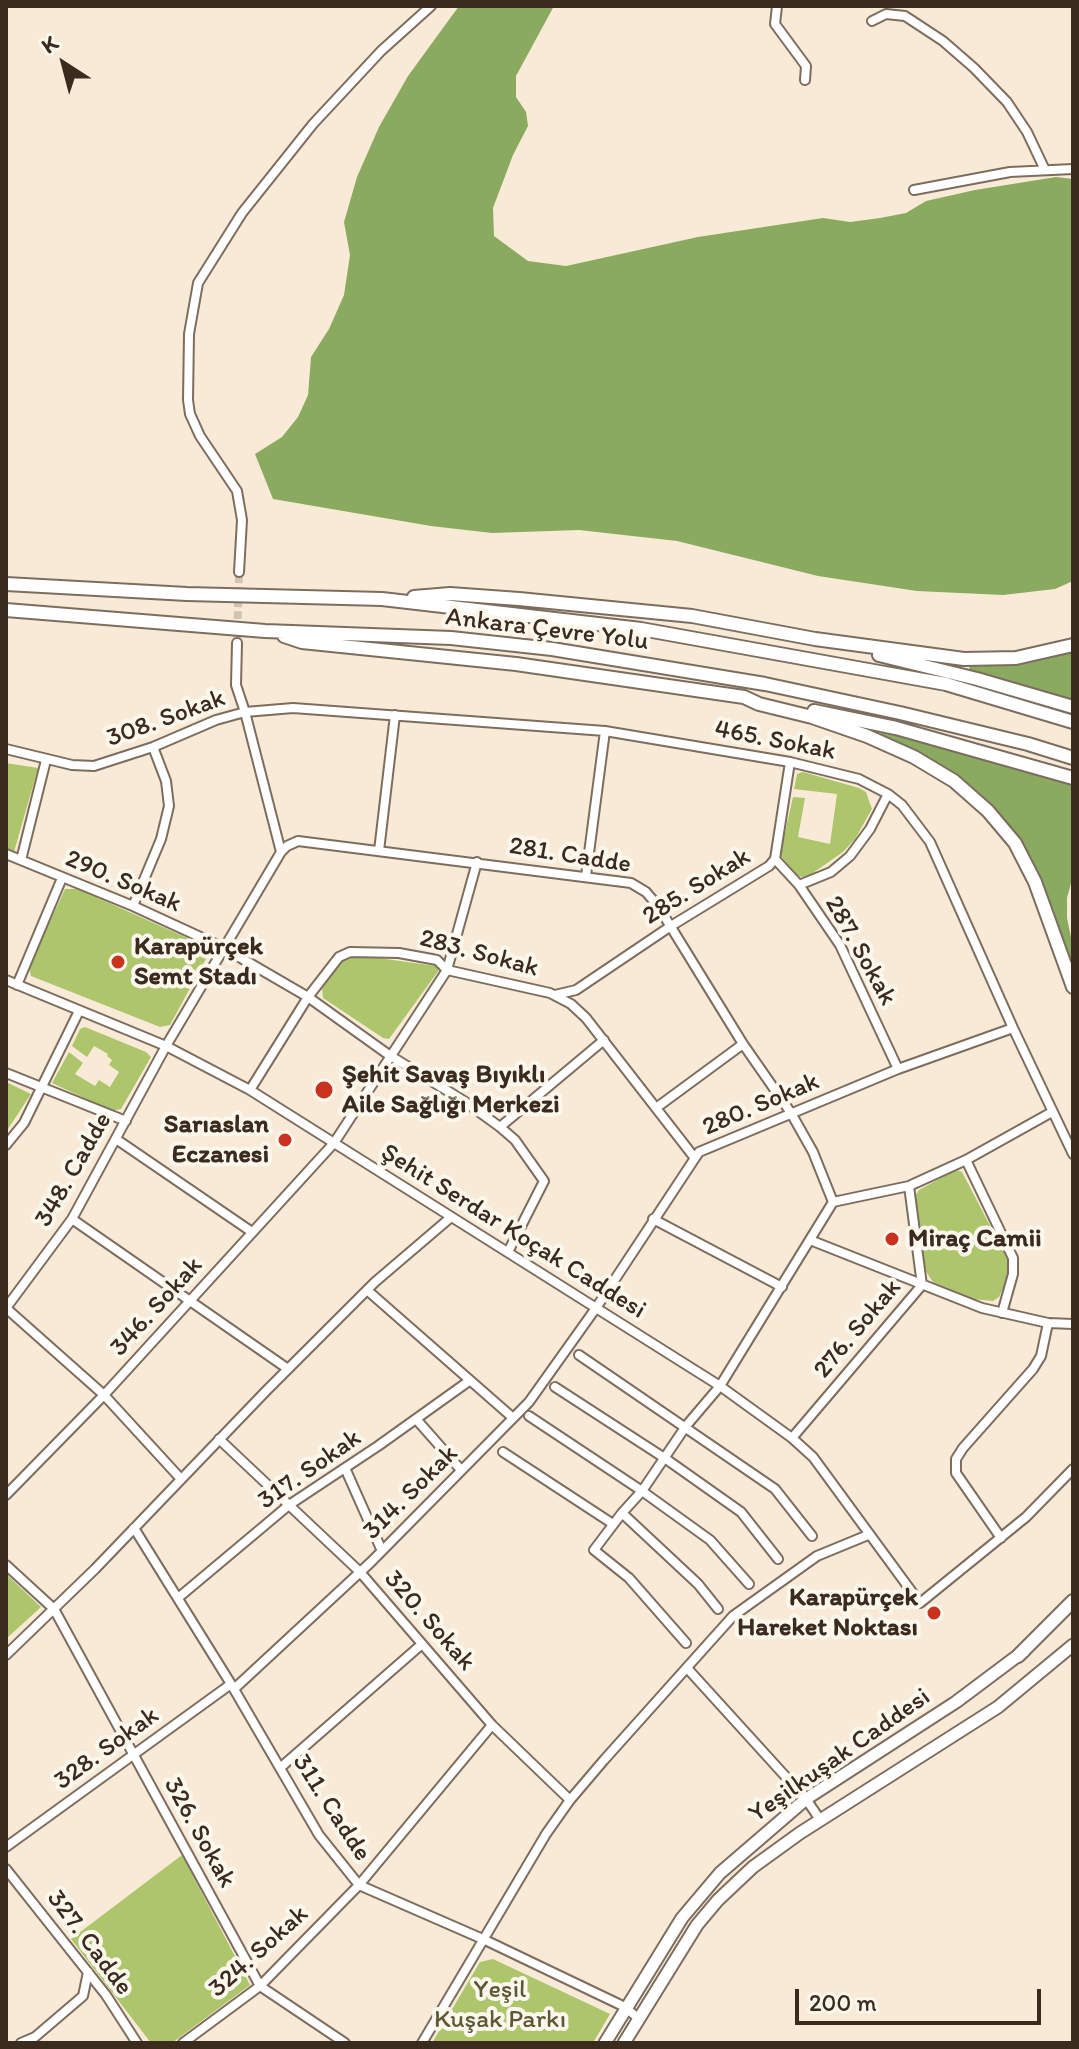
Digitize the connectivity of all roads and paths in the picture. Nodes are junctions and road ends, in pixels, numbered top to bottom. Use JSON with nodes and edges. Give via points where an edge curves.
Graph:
{"nodes":[{"id":1,"x":431,"y":6,"type":"edge"},
{"id":2,"x":777,"y":6,"type":"edge"},
{"id":3,"x":872,"y":21,"type":"dead end"},
{"id":4,"x":805,"y":80,"type":"dead end"},
{"id":5,"x":1073,"y":169,"type":"edge"},
{"id":6,"x":1045,"y":170,"type":"junction"},
{"id":7,"x":914,"y":190,"type":"dead end"},
{"id":8,"x":239,"y":572,"type":"tunnel mouth"},
{"id":9,"x":6,"y":584,"type":"edge"},
{"id":10,"x":382,"y":599,"type":"junction"},
{"id":11,"x":6,"y":610,"type":"edge"},
{"id":12,"x":265,"y":631,"type":"junction"},
{"id":13,"x":815,"y":639,"type":"junction"},
{"id":14,"x":237,"y":643,"type":"tunnel mouth"},
{"id":15,"x":1073,"y":645,"type":"edge"},
{"id":16,"x":744,"y":697,"type":"junction"},
{"id":17,"x":1073,"y":707,"type":"edge"},
{"id":18,"x":245,"y":712,"type":"junction"},
{"id":19,"x":395,"y":715,"type":"junction"},
{"id":20,"x":1073,"y":722,"type":"edge"},
{"id":21,"x":605,"y":731,"type":"junction"},
{"id":22,"x":153,"y":747,"type":"junction"},
{"id":23,"x":6,"y":749,"type":"edge"},
{"id":24,"x":1073,"y":758,"type":"edge"},
{"id":25,"x":46,"y":760,"type":"junction"},
{"id":26,"x":790,"y":762,"type":"junction"},
{"id":27,"x":1073,"y":778,"type":"edge"},
{"id":28,"x":888,"y":794,"type":"junction"},
{"id":29,"x":379,"y":851,"type":"junction"},
{"id":30,"x":281,"y":852,"type":"junction"},
{"id":31,"x":6,"y":854,"type":"edge"},
{"id":32,"x":775,"y":859,"type":"junction"},
{"id":33,"x":21,"y":860,"type":"junction"},
{"id":34,"x":477,"y":862,"type":"junction"},
{"id":35,"x":586,"y":876,"type":"junction"},
{"id":36,"x":62,"y":878,"type":"junction"},
{"id":37,"x":799,"y":885,"type":"junction"},
{"id":38,"x":133,"y":906,"type":"junction"},
{"id":39,"x":671,"y":926,"type":"junction"},
{"id":40,"x":222,"y":947,"type":"junction"},
{"id":41,"x":447,"y":970,"type":"junction"},
{"id":42,"x":6,"y":980,"type":"edge"},
{"id":43,"x":17,"y":985,"type":"junction"},
{"id":44,"x":1073,"y":987,"type":"edge"},
{"id":45,"x":576,"y":990,"type":"junction"},
{"id":46,"x":555,"y":995,"type":"junction"},
{"id":47,"x":308,"y":997,"type":"junction"},
{"id":48,"x":79,"y":1011,"type":"junction"},
{"id":49,"x":581,"y":1012,"type":"junction"},
{"id":50,"x":1013,"y":1028,"type":"junction"},
{"id":51,"x":604,"y":1040,"type":"junction"},
{"id":52,"x":743,"y":1044,"type":"junction"},
{"id":53,"x":166,"y":1046,"type":"junction"},
{"id":54,"x":389,"y":1055,"type":"junction"},
{"id":55,"x":898,"y":1069,"type":"junction"},
{"id":56,"x":6,"y":1073,"type":"edge"},
{"id":57,"x":43,"y":1088,"type":"junction"},
{"id":58,"x":250,"y":1090,"type":"junction"},
{"id":59,"x":656,"y":1108,"type":"junction"},
{"id":60,"x":1052,"y":1112,"type":"junction"},
{"id":61,"x":791,"y":1113,"type":"junction"},
{"id":62,"x":126,"y":1121,"type":"junction"},
{"id":63,"x":500,"y":1127,"type":"junction"},
{"id":64,"x":116,"y":1139,"type":"junction"},
{"id":65,"x":334,"y":1143,"type":"junction"},
{"id":66,"x":6,"y":1145,"type":"edge"},
{"id":67,"x":1073,"y":1154,"type":"edge"},
{"id":68,"x":694,"y":1157,"type":"junction"},
{"id":69,"x":966,"y":1160,"type":"junction"},
{"id":70,"x":909,"y":1186,"type":"junction"},
{"id":71,"x":833,"y":1202,"type":"junction"},
{"id":72,"x":450,"y":1218,"type":"junction"},
{"id":73,"x":72,"y":1219,"type":"junction"},
{"id":74,"x":653,"y":1219,"type":"junction"},
{"id":75,"x":252,"y":1232,"type":"junction"},
{"id":76,"x":810,"y":1240,"type":"junction"},
{"id":77,"x":508,"y":1252,"type":"junction"},
{"id":78,"x":922,"y":1285,"type":"junction"},
{"id":79,"x":782,"y":1287,"type":"junction"},
{"id":80,"x":367,"y":1290,"type":"junction"},
{"id":81,"x":190,"y":1300,"type":"junction"},
{"id":82,"x":6,"y":1308,"type":"edge"},
{"id":83,"x":596,"y":1308,"type":"junction"},
{"id":84,"x":1002,"y":1313,"type":"junction"},
{"id":85,"x":1048,"y":1323,"type":"junction"},
{"id":86,"x":1073,"y":1324,"type":"edge"},
{"id":87,"x":579,"y":1355,"type":"dead end"},
{"id":88,"x":288,"y":1369,"type":"junction"},
{"id":89,"x":469,"y":1381,"type":"junction"},
{"id":90,"x":720,"y":1386,"type":"junction"},
{"id":91,"x":555,"y":1387,"type":"dead end"},
{"id":92,"x":104,"y":1395,"type":"junction"},
{"id":93,"x":529,"y":1416,"type":"dead end"},
{"id":94,"x":512,"y":1417,"type":"junction"},
{"id":95,"x":416,"y":1419,"type":"junction"},
{"id":96,"x":686,"y":1426,"type":"junction"},
{"id":97,"x":792,"y":1438,"type":"junction"},
{"id":98,"x":219,"y":1439,"type":"junction"},
{"id":99,"x":503,"y":1452,"type":"dead end"},
{"id":100,"x":666,"y":1459,"type":"junction"},
{"id":101,"x":345,"y":1468,"type":"junction"},
{"id":102,"x":1073,"y":1469,"type":"edge"},
{"id":103,"x":461,"y":1470,"type":"junction"},
{"id":104,"x":181,"y":1479,"type":"junction"},
{"id":105,"x":642,"y":1491,"type":"junction"},
{"id":106,"x":6,"y":1495,"type":"edge"},
{"id":107,"x":289,"y":1505,"type":"junction"},
{"id":108,"x":622,"y":1513,"type":"junction"},
{"id":109,"x":613,"y":1524,"type":"junction"},
{"id":110,"x":134,"y":1528,"type":"junction"},
{"id":111,"x":868,"y":1535,"type":"junction"},
{"id":112,"x":812,"y":1536,"type":"dead end"},
{"id":113,"x":1001,"y":1538,"type":"junction"},
{"id":114,"x":382,"y":1551,"type":"junction"},
{"id":115,"x":778,"y":1559,"type":"dead end"},
{"id":116,"x":6,"y":1565,"type":"edge"},
{"id":117,"x":360,"y":1572,"type":"junction"},
{"id":118,"x":749,"y":1584,"type":"dead end"},
{"id":119,"x":178,"y":1598,"type":"junction"},
{"id":120,"x":1073,"y":1601,"type":"edge"},
{"id":121,"x":54,"y":1609,"type":"junction"},
{"id":122,"x":718,"y":1609,"type":"dead end"},
{"id":123,"x":1073,"y":1610,"type":"edge"},
{"id":124,"x":686,"y":1643,"type":"dead end"},
{"id":125,"x":422,"y":1644,"type":"junction"},
{"id":126,"x":1073,"y":1645,"type":"edge"},
{"id":127,"x":6,"y":1655,"type":"edge"},
{"id":128,"x":1018,"y":1656,"type":"junction"},
{"id":129,"x":687,"y":1668,"type":"junction"},
{"id":130,"x":233,"y":1686,"type":"junction"},
{"id":131,"x":492,"y":1725,"type":"junction"},
{"id":132,"x":134,"y":1754,"type":"junction"},
{"id":133,"x":280,"y":1768,"type":"junction"},
{"id":134,"x":806,"y":1799,"type":"junction"},
{"id":135,"x":570,"y":1800,"type":"junction"},
{"id":136,"x":821,"y":1821,"type":"junction"},
{"id":137,"x":6,"y":1847,"type":"edge"},
{"id":138,"x":6,"y":1869,"type":"edge"},
{"id":139,"x":359,"y":1885,"type":"junction"},
{"id":140,"x":485,"y":1940,"type":"junction"},
{"id":141,"x":88,"y":1972,"type":"junction"},
{"id":142,"x":260,"y":1986,"type":"junction"},
{"id":143,"x":625,"y":2007,"type":"junction"},
{"id":144,"x":639,"y":2019,"type":"junction"},
{"id":145,"x":21,"y":2043,"type":"edge"},
{"id":146,"x":137,"y":2043,"type":"edge"},
{"id":147,"x":183,"y":2043,"type":"edge"},
{"id":148,"x":345,"y":2043,"type":"edge"},
{"id":149,"x":422,"y":2043,"type":"edge"},
{"id":150,"x":605,"y":2043,"type":"edge"},
{"id":151,"x":624,"y":2043,"type":"edge"}],
"edges":[{"from":1,"to":8,"type":"street","via":[[313,124],[242,213],[198,283],[188,400],[200,436],[237,491],[242,520]]},
{"from":2,"to":4,"type":"street","via":[[775,24],[806,66]]},
{"from":3,"to":6,"type":"street","via":[[886,14],[905,16],[964,59],[1007,102]]},
{"from":5,"to":6,"type":"street"},
{"from":6,"to":7,"type":"street"},
{"from":9,"to":10,"type":"highway","name":"Ankara Çevre Yolu"},
{"from":10,"to":13,"type":"highway","via":[[450,594],[609,606]]},
{"from":10,"to":20,"type":"highway","name":"Ankara Çevre Yolu","via":[[641,629],[800,656],[946,684]]},
{"from":11,"to":12,"type":"highway","name":"Ankara Çevre Yolu"},
{"from":12,"to":16,"type":"highway","via":[[302,642],[516,664]]},
{"from":12,"to":24,"type":"highway","name":"Ankara Çevre Yolu","via":[[451,638],[552,649],[765,684]]},
{"from":13,"to":15,"type":"highway","via":[[964,659],[1016,658]]},
{"from":13,"to":17,"type":"highway"},
{"from":14,"to":18,"type":"street","via":[[236,685]]},
{"from":16,"to":27,"type":"highway","via":[[896,728]]},
{"from":16,"to":44,"type":"highway","via":[[867,736],[954,781],[1015,843]]},
{"from":18,"to":19,"type":"street","name":"465. Sokak","via":[[293,708]]},
{"from":18,"to":22,"type":"street","name":"308. Sokak"},
{"from":18,"to":30,"type":"street"},
{"from":19,"to":21,"type":"street","name":"465. Sokak"},
{"from":19,"to":29,"type":"street"},
{"from":21,"to":26,"type":"street","name":"465. Sokak"},
{"from":21,"to":35,"type":"street"},
{"from":22,"to":25,"type":"street","name":"308. Sokak","via":[[94,766]]},
{"from":22,"to":38,"type":"street","via":[[169,806]]},
{"from":23,"to":25,"type":"street","name":"308. Sokak"},
{"from":25,"to":33,"type":"street"},
{"from":26,"to":28,"type":"street","name":"465. Sokak","via":[[849,776]]},
{"from":26,"to":32,"type":"street","name":"285. Sokak"},
{"from":28,"to":37,"type":"street","via":[[850,856],[824,877]]},
{"from":28,"to":50,"type":"street","name":"465. Sokak","via":[[912,816],[935,850]]},
{"from":29,"to":30,"type":"street","name":"281. Cadde","via":[[298,841]]},
{"from":29,"to":34,"type":"street","name":"281. Cadde"},
{"from":30,"to":40,"type":"street"},
{"from":31,"to":33,"type":"street","name":"290. Sokak"},
{"from":32,"to":37,"type":"street","name":"287. Sokak"},
{"from":32,"to":39,"type":"street","name":"285. Sokak"},
{"from":33,"to":36,"type":"street","name":"290. Sokak"},
{"from":34,"to":35,"type":"street","name":"281. Cadde"},
{"from":34,"to":41,"type":"street","name":"346. Sokak"},
{"from":35,"to":39,"type":"street","name":"281. Cadde","via":[[639,887]]},
{"from":36,"to":38,"type":"street","name":"290. Sokak"},
{"from":36,"to":43,"type":"street"},
{"from":37,"to":55,"type":"street","name":"287. Sokak","via":[[844,952]]},
{"from":38,"to":40,"type":"street","name":"290. Sokak"},
{"from":39,"to":45,"type":"street","name":"285. Sokak"},
{"from":39,"to":52,"type":"street","name":"281. Cadde"},
{"from":40,"to":47,"type":"street","name":"290. Sokak"},
{"from":40,"to":53,"type":"street"},
{"from":41,"to":46,"type":"street","name":"283. Sokak"},
{"from":41,"to":47,"type":"street","name":"283. Sokak","via":[[437,960],[350,952],[339,957]]},
{"from":41,"to":54,"type":"street","name":"346. Sokak"},
{"from":42,"to":43,"type":"street","name":"Şehit Serdar Koçak Caddesi"},
{"from":43,"to":48,"type":"street","name":"Şehit Serdar Koçak Caddesi"},
{"from":45,"to":46,"type":"street","name":"285. Sokak"},
{"from":45,"to":49,"type":"street"},
{"from":46,"to":49,"type":"street","name":"283. Sokak"},
{"from":47,"to":54,"type":"street","name":"290. Sokak"},
{"from":47,"to":58,"type":"street","name":"283. Sokak"},
{"from":48,"to":53,"type":"street","name":"Şehit Serdar Koçak Caddesi"},
{"from":48,"to":57,"type":"street"},
{"from":49,"to":51,"type":"street","name":"283. Sokak"},
{"from":50,"to":55,"type":"street","name":"280. Sokak"},
{"from":50,"to":60,"type":"street","name":"465. Sokak"},
{"from":51,"to":59,"type":"street","name":"283. Sokak"},
{"from":51,"to":63,"type":"street"},
{"from":52,"to":59,"type":"street"},
{"from":52,"to":61,"type":"street","name":"281. Cadde"},
{"from":53,"to":58,"type":"street","name":"Şehit Serdar Koçak Caddesi"},
{"from":53,"to":62,"type":"street","name":"348. Cadde"},
{"from":54,"to":63,"type":"street","name":"290. Sokak"},
{"from":54,"to":65,"type":"street","name":"346. Sokak"},
{"from":55,"to":61,"type":"street","name":"280. Sokak"},
{"from":56,"to":57,"type":"street"},
{"from":57,"to":62,"type":"street"},
{"from":57,"to":66,"type":"street"},
{"from":58,"to":65,"type":"street","name":"Şehit Serdar Koçak Caddesi"},
{"from":59,"to":68,"type":"street","name":"283. Sokak"},
{"from":60,"to":67,"type":"street","name":"465. Sokak"},
{"from":60,"to":69,"type":"street"},
{"from":61,"to":68,"type":"street","name":"280. Sokak"},
{"from":61,"to":71,"type":"street","name":"281. Cadde","via":[[818,1160]]},
{"from":62,"to":64,"type":"street","name":"348. Cadde"},
{"from":63,"to":77,"type":"street","name":"290. Sokak","via":[[544,1181]]},
{"from":64,"to":73,"type":"street","name":"348. Cadde"},
{"from":64,"to":75,"type":"street"},
{"from":65,"to":72,"type":"street","name":"Şehit Serdar Koçak Caddesi"},
{"from":65,"to":75,"type":"street","name":"346. Sokak"},
{"from":68,"to":74,"type":"street","name":"280. Sokak"},
{"from":69,"to":70,"type":"street"},
{"from":69,"to":84,"type":"street","via":[[1013,1258]]},
{"from":70,"to":71,"type":"street"},
{"from":70,"to":78,"type":"street","name":"276. Sokak"},
{"from":71,"to":76,"type":"street"},
{"from":72,"to":77,"type":"street","name":"Şehit Serdar Koçak Caddesi"},
{"from":72,"to":80,"type":"street"},
{"from":73,"to":81,"type":"street"},
{"from":73,"to":82,"type":"street","name":"348. Cadde"},
{"from":74,"to":79,"type":"street"},
{"from":74,"to":83,"type":"street","name":"280. Sokak"},
{"from":75,"to":81,"type":"street","name":"346. Sokak"},
{"from":76,"to":78,"type":"street"},
{"from":76,"to":79,"type":"street"},
{"from":77,"to":83,"type":"street","name":"Şehit Serdar Koçak Caddesi"},
{"from":78,"to":84,"type":"street"},
{"from":78,"to":97,"type":"street","name":"276. Sokak"},
{"from":79,"to":90,"type":"street"},
{"from":80,"to":88,"type":"street"},
{"from":80,"to":89,"type":"street"},
{"from":81,"to":88,"type":"street"},
{"from":81,"to":92,"type":"street","name":"346. Sokak"},
{"from":82,"to":92,"type":"street"},
{"from":83,"to":90,"type":"street","name":"Şehit Serdar Koçak Caddesi"},
{"from":83,"to":94,"type":"street","name":"314. Sokak","via":[[529,1402]]},
{"from":84,"to":85,"type":"street"},
{"from":85,"to":86,"type":"street"},
{"from":85,"to":113,"type":"street","via":[[1033,1369],[958,1454],[956,1473]]},
{"from":87,"to":96,"type":"street"},
{"from":88,"to":98,"type":"street"},
{"from":89,"to":94,"type":"street"},
{"from":89,"to":95,"type":"street","name":"317. Sokak"},
{"from":90,"to":96,"type":"street"},
{"from":90,"to":97,"type":"street","name":"Şehit Serdar Koçak Caddesi"},
{"from":91,"to":100,"type":"street"},
{"from":92,"to":104,"type":"street"},
{"from":92,"to":106,"type":"street","name":"346. Sokak"},
{"from":93,"to":105,"type":"street"},
{"from":94,"to":103,"type":"street","name":"314. Sokak"},
{"from":95,"to":101,"type":"street","name":"317. Sokak"},
{"from":95,"to":103,"type":"street"},
{"from":96,"to":100,"type":"street"},
{"from":96,"to":112,"type":"street","via":[[775,1489]]},
{"from":97,"to":111,"type":"street","name":"Şehit Serdar Koçak Caddesi","via":[[821,1466]]},
{"from":98,"to":104,"type":"street"},
{"from":98,"to":107,"type":"street","name":"320. Sokak"},
{"from":99,"to":109,"type":"street"},
{"from":100,"to":105,"type":"street"},
{"from":100,"to":115,"type":"street","via":[[741,1512]]},
{"from":101,"to":107,"type":"street","name":"317. Sokak"},
{"from":101,"to":114,"type":"street"},
{"from":102,"to":113,"type":"street"},
{"from":103,"to":114,"type":"street","name":"314. Sokak"},
{"from":104,"to":110,"type":"street"},
{"from":105,"to":108,"type":"street"},
{"from":105,"to":118,"type":"street","via":[[710,1540]]},
{"from":107,"to":117,"type":"street","name":"320. Sokak"},
{"from":107,"to":119,"type":"street","name":"317. Sokak"},
{"from":108,"to":109,"type":"street"},
{"from":108,"to":122,"type":"street"},
{"from":109,"to":124,"type":"street","via":[[594,1550],[629,1578]]},
{"from":110,"to":119,"type":"street","name":"311. Cadde"},
{"from":110,"to":121,"type":"street"},
{"from":111,"to":113,"type":"street","name":"Şehit Serdar Koçak Caddesi","via":[[920,1603]]},
{"from":111,"to":129,"type":"street","via":[[817,1556],[758,1597],[716,1632]]},
{"from":114,"to":117,"type":"street","name":"314. Sokak"},
{"from":116,"to":121,"type":"street","name":"326. Sokak"},
{"from":117,"to":125,"type":"street","name":"320. Sokak"},
{"from":117,"to":130,"type":"street","name":"314. Sokak"},
{"from":119,"to":130,"type":"street","name":"311. Cadde"},
{"from":120,"to":128,"type":"highway"},
{"from":121,"to":127,"type":"street"},
{"from":121,"to":132,"type":"street","name":"326. Sokak"},
{"from":123,"to":128,"type":"main road","name":"Yeşilkuşak Caddesi"},
{"from":125,"to":131,"type":"street","name":"320. Sokak"},
{"from":125,"to":133,"type":"street"},
{"from":126,"to":136,"type":"main road","via":[[998,1707]]},
{"from":128,"to":134,"type":"main road","name":"Yeşilkuşak Caddesi","via":[[935,1717]]},
{"from":129,"to":134,"type":"street"},
{"from":129,"to":135,"type":"street"},
{"from":130,"to":132,"type":"street","name":"328. Sokak"},
{"from":130,"to":133,"type":"street","name":"311. Cadde"},
{"from":131,"to":135,"type":"street","name":"320. Sokak"},
{"from":131,"to":139,"type":"street","name":"324. Sokak"},
{"from":132,"to":137,"type":"street","name":"328. Sokak"},
{"from":132,"to":142,"type":"street","name":"326. Sokak"},
{"from":133,"to":139,"type":"street","name":"311. Cadde","via":[[319,1835]]},
{"from":134,"to":136,"type":"street"},
{"from":134,"to":143,"type":"main road","name":"Yeşilkuşak Caddesi","via":[[701,1894]]},
{"from":135,"to":140,"type":"street"},
{"from":136,"to":144,"type":"main road","via":[[753,1867],[707,1912]]},
{"from":138,"to":141,"type":"street","name":"327. Cadde"},
{"from":139,"to":140,"type":"street","name":"311. Cadde"},
{"from":139,"to":142,"type":"street","name":"324. Sokak"},
{"from":140,"to":143,"type":"street","name":"311. Cadde"},
{"from":140,"to":149,"type":"street"},
{"from":141,"to":145,"type":"street","via":[[83,1996]]},
{"from":141,"to":146,"type":"street","name":"327. Cadde"},
{"from":142,"to":147,"type":"street","name":"324. Sokak"},
{"from":142,"to":148,"type":"street","name":"326. Sokak"},
{"from":143,"to":144,"type":"street","name":"311. Cadde"},
{"from":143,"to":150,"type":"main road","name":"Yeşilkuşak Caddesi"},
{"from":144,"to":151,"type":"main road"}]}
